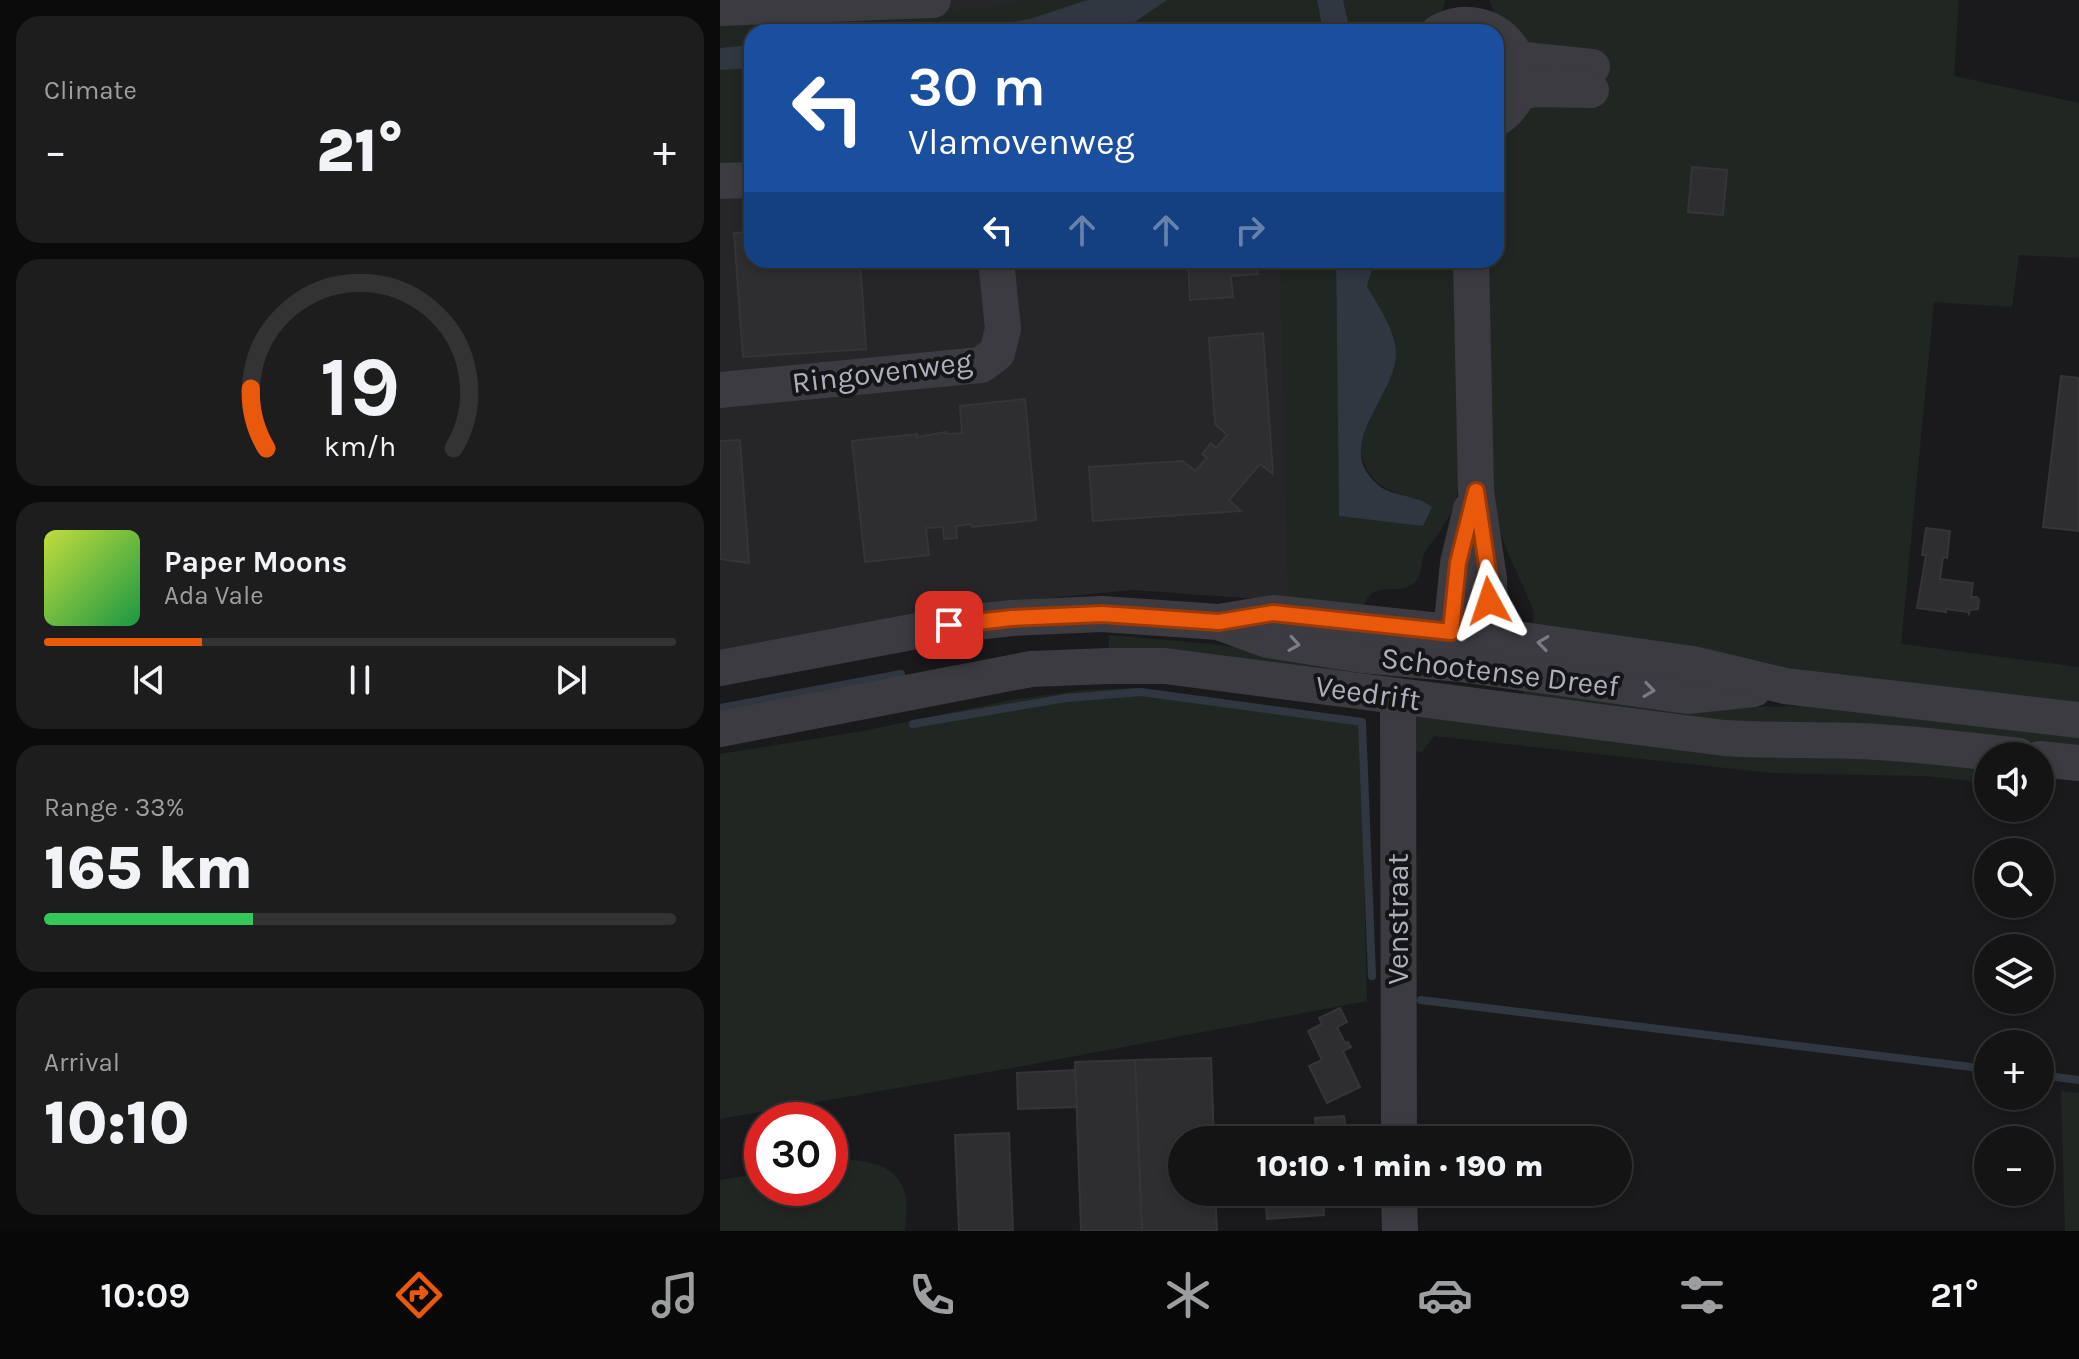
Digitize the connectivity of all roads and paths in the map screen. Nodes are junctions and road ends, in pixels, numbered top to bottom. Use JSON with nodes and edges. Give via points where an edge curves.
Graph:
{"nodes":[{"id":1,"x":933,"y":0,"type":"edge"},
{"id":2,"x":720,"y":4,"type":"edge"},
{"id":3,"x":1504,"y":38,"type":"edge"},
{"id":4,"x":1591,"y":79,"type":"dead end"},
{"id":5,"x":1510,"y":90,"type":"edge"},
{"id":6,"x":744,"y":180,"type":"edge"},
{"id":7,"x":720,"y":181,"type":"edge"},
{"id":8,"x":997,"y":268,"type":"edge"},
{"id":9,"x":1471,"y":268,"type":"edge"},
{"id":10,"x":720,"y":390,"type":"edge"},
{"id":11,"x":1476,"y":491,"type":"junction"},
{"id":12,"x":1488,"y":636,"type":"junction"},
{"id":13,"x":1456,"y":648,"type":"junction"},
{"id":14,"x":720,"y":668,"type":"edge"},
{"id":15,"x":1785,"y":686,"type":"junction"},
{"id":16,"x":1398,"y":697,"type":"junction"},
{"id":17,"x":2079,"y":720,"type":"edge"},
{"id":18,"x":720,"y":729,"type":"edge"},
{"id":19,"x":1974,"y":751,"type":"edge"},
{"id":20,"x":2054,"y":760,"type":"edge"},
{"id":21,"x":2079,"y":763,"type":"edge"},
{"id":22,"x":1399,"y":1126,"type":"edge"},
{"id":23,"x":1399,"y":1206,"type":"edge"},
{"id":24,"x":1400,"y":1231,"type":"edge"}],
"edges":[{"from":1,"to":2,"type":"street"},
{"from":3,"to":5,"type":"street","via":[[1512,48]]},
{"from":4,"to":5,"type":"street"},
{"from":6,"to":7,"type":"street"},
{"from":8,"to":10,"type":"street","name":"Ringovenweg","via":[[1003,329],[997,353],[981,365]]},
{"from":9,"to":11,"type":"street"},
{"from":11,"to":12,"type":"street","via":[[1489,579]]},
{"from":11,"to":13,"type":"street","via":[[1458,563]]},
{"from":12,"to":13,"type":"street"},
{"from":15,"to":12,"type":"street","name":"Schootense Dreef","one_way":true,"via":[[1693,664]]},
{"from":13,"to":14,"type":"street","name":"Schootense Dreef","via":[[1362,655],[1268,640],[1219,622],[1102,614],[949,625]]},
{"from":13,"to":15,"type":"street","name":"Schootense Dreef","one_way":true,"via":[[1687,696]]},
{"from":15,"to":17,"type":"street","name":"Schootense Dreef"},
{"from":16,"to":18,"type":"street","name":"Veedrift","via":[[1165,666],[1093,666],[1031,669]]},
{"from":16,"to":19,"type":"street","name":"Veedrift","via":[[1724,738]]},
{"from":16,"to":22,"type":"street","name":"Venstraat"},
{"from":20,"to":21,"type":"street"},
{"from":23,"to":24,"type":"street"}]}
